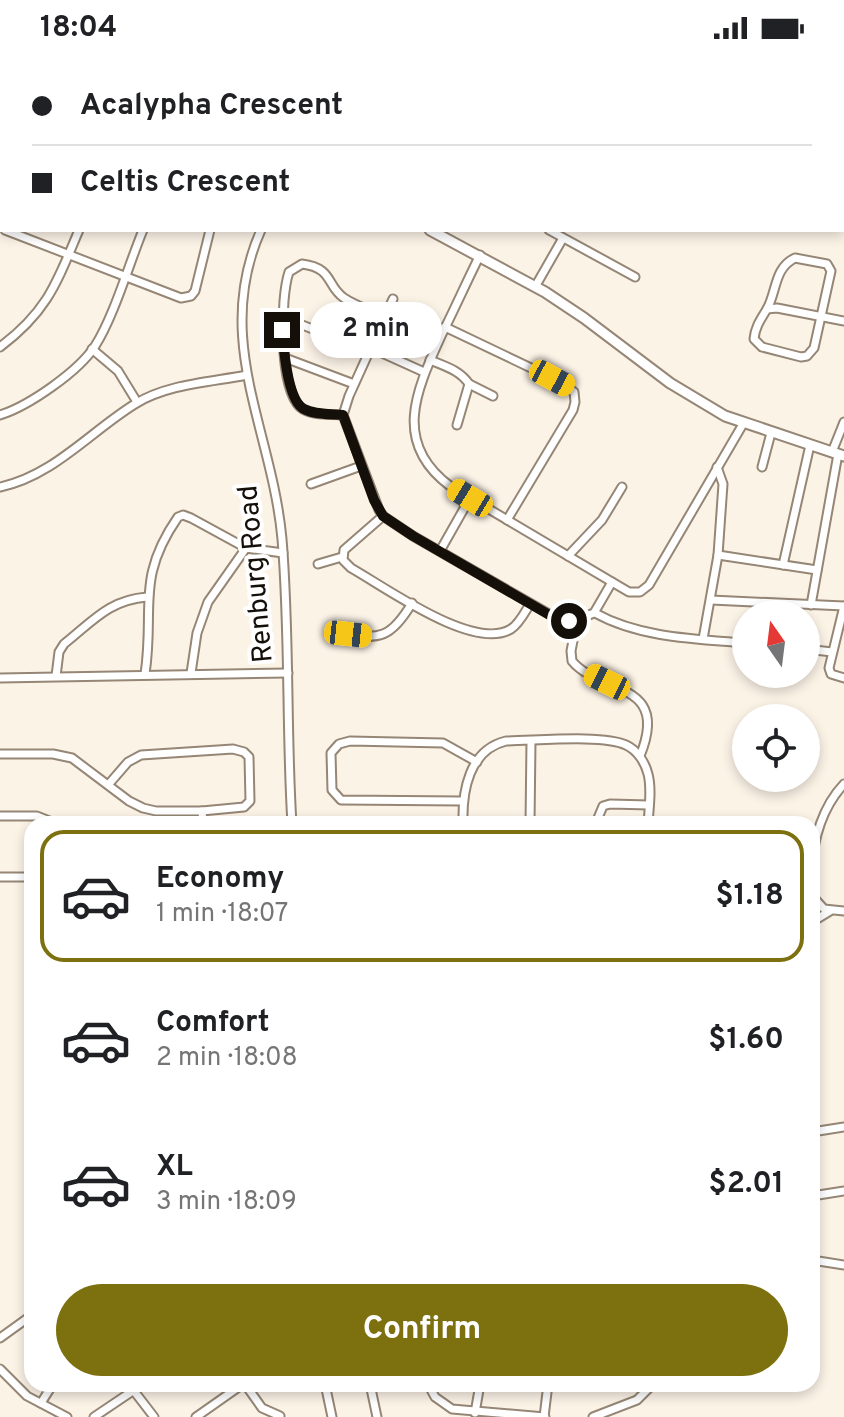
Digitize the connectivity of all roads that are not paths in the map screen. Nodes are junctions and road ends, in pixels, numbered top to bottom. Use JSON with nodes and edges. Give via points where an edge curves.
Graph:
{"nodes":[{"id":1,"x":10,"y":232,"type":"edge"},
{"id":2,"x":78,"y":232,"type":"edge"},
{"id":3,"x":142,"y":232,"type":"edge"},
{"id":4,"x":210,"y":232,"type":"edge"},
{"id":5,"x":260,"y":232,"type":"edge"},
{"id":6,"x":440,"y":232,"type":"edge"},
{"id":7,"x":552,"y":232,"type":"edge"},
{"id":8,"x":563,"y":238,"type":"junction"},
{"id":9,"x":69,"y":253,"type":"junction"},
{"id":10,"x":480,"y":255,"type":"junction"},
{"id":11,"x":124,"y":275,"type":"junction"},
{"id":12,"x":635,"y":277,"type":"dead end"},
{"id":13,"x":535,"y":287,"type":"junction"},
{"id":14,"x":393,"y":299,"type":"dead end"},
{"id":15,"x":767,"y":309,"type":"junction"},
{"id":16,"x":282,"y":317,"type":"junction"},
{"id":17,"x":385,"y":317,"type":"junction"},
{"id":18,"x":823,"y":317,"type":"junction"},
{"id":19,"x":844,"y":321,"type":"edge"},
{"id":20,"x":445,"y":327,"type":"junction"},
{"id":21,"x":315,"y":330,"type":"dead end"},
{"id":22,"x":0,"y":347,"type":"edge"},
{"id":23,"x":371,"y":348,"type":"junction"},
{"id":24,"x":92,"y":349,"type":"junction"},
{"id":25,"x":285,"y":358,"type":"junction"},
{"id":26,"x":430,"y":360,"type":"junction"},
{"id":27,"x":424,"y":372,"type":"junction"},
{"id":28,"x":247,"y":375,"type":"junction"},
{"id":29,"x":354,"y":384,"type":"junction"},
{"id":30,"x":469,"y":384,"type":"junction"},
{"id":31,"x":493,"y":396,"type":"dead end"},
{"id":32,"x":137,"y":402,"type":"junction"},
{"id":33,"x":1,"y":413,"type":"edge"},
{"id":34,"x":343,"y":415,"type":"junction"},
{"id":35,"x":844,"y":422,"type":"edge"},
{"id":36,"x":743,"y":424,"type":"junction"},
{"id":37,"x":457,"y":425,"type":"dead end"},
{"id":38,"x":771,"y":433,"type":"junction"},
{"id":39,"x":810,"y":445,"type":"junction"},
{"id":40,"x":838,"y":454,"type":"edge"},
{"id":41,"x":361,"y":466,"type":"junction"},
{"id":42,"x":717,"y":467,"type":"junction"},
{"id":43,"x":762,"y":467,"type":"dead end"},
{"id":44,"x":311,"y":484,"type":"dead end"},
{"id":45,"x":0,"y":487,"type":"edge"},
{"id":46,"x":622,"y":487,"type":"dead end"},
{"id":47,"x":470,"y":498,"type":"junction"},
{"id":48,"x":383,"y":516,"type":"junction"},
{"id":49,"x":507,"y":520,"type":"junction"},
{"id":50,"x":246,"y":548,"type":"junction"},
{"id":51,"x":440,"y":551,"type":"junction"},
{"id":52,"x":283,"y":553,"type":"junction"},
{"id":53,"x":718,"y":555,"type":"junction"},
{"id":54,"x":568,"y":556,"type":"junction"},
{"id":55,"x":342,"y":557,"type":"junction"},
{"id":56,"x":318,"y":564,"type":"dead end"},
{"id":57,"x":783,"y":565,"type":"junction"},
{"id":58,"x":817,"y":570,"type":"junction"},
{"id":59,"x":612,"y":582,"type":"junction"},
{"id":60,"x":147,"y":597,"type":"junction"},
{"id":61,"x":711,"y":600,"type":"junction"},
{"id":62,"x":812,"y":600,"type":"edge"},
{"id":63,"x":732,"y":601,"type":"edge"},
{"id":64,"x":412,"y":603,"type":"junction"},
{"id":65,"x":530,"y":604,"type":"junction"},
{"id":66,"x":820,"y":605,"type":"edge"},
{"id":67,"x":844,"y":606,"type":"edge"},
{"id":68,"x":595,"y":613,"type":"junction"},
{"id":69,"x":577,"y":620,"type":"junction"},
{"id":70,"x":331,"y":633,"type":"dead end"},
{"id":71,"x":840,"y":636,"type":"edge"},
{"id":72,"x":703,"y":639,"type":"junction"},
{"id":73,"x":732,"y":642,"type":"edge"},
{"id":74,"x":820,"y":651,"type":"edge"},
{"id":75,"x":832,"y":652,"type":"junction"},
{"id":76,"x":191,"y":673,"type":"junction"},
{"id":77,"x":288,"y":673,"type":"junction"},
{"id":78,"x":145,"y":674,"type":"junction"},
{"id":79,"x":56,"y":676,"type":"junction"},
{"id":80,"x":0,"y":678,"type":"edge"},
{"id":81,"x":844,"y":678,"type":"edge"},
{"id":82,"x":531,"y":741,"type":"junction"},
{"id":83,"x":0,"y":754,"type":"edge"},
{"id":84,"x":640,"y":756,"type":"junction"},
{"id":85,"x":477,"y":762,"type":"junction"},
{"id":86,"x":844,"y":784,"type":"edge"},
{"id":87,"x":108,"y":785,"type":"junction"},
{"id":88,"x":462,"y":801,"type":"junction"},
{"id":89,"x":649,"y":805,"type":"junction"},
{"id":90,"x":202,"y":811,"type":"junction"},
{"id":91,"x":0,"y":816,"type":"edge"},
{"id":92,"x":24,"y":816,"type":"edge"},
{"id":93,"x":202,"y":816,"type":"edge"},
{"id":94,"x":292,"y":816,"type":"edge"},
{"id":95,"x":463,"y":816,"type":"edge"},
{"id":96,"x":530,"y":816,"type":"edge"},
{"id":97,"x":599,"y":816,"type":"edge"},
{"id":98,"x":648,"y":816,"type":"edge"},
{"id":99,"x":820,"y":826,"type":"edge"},
{"id":100,"x":0,"y":877,"type":"edge"},
{"id":101,"x":24,"y":877,"type":"edge"},
{"id":102,"x":820,"y":905,"type":"edge"},
{"id":103,"x":830,"y":911,"type":"junction"},
{"id":104,"x":844,"y":911,"type":"edge"},
{"id":105,"x":820,"y":917,"type":"edge"},
{"id":106,"x":844,"y":1127,"type":"edge"},
{"id":107,"x":820,"y":1131,"type":"edge"},
{"id":108,"x":844,"y":1191,"type":"edge"},
{"id":109,"x":820,"y":1195,"type":"edge"},
{"id":110,"x":820,"y":1261,"type":"edge"},
{"id":111,"x":844,"y":1265,"type":"edge"},
{"id":112,"x":24,"y":1321,"type":"edge"},
{"id":113,"x":0,"y":1338,"type":"edge"},
{"id":114,"x":0,"y":1369,"type":"edge"},
{"id":115,"x":48,"y":1392,"type":"edge"},
{"id":116,"x":132,"y":1392,"type":"edge"},
{"id":117,"x":135,"y":1392,"type":"edge"},
{"id":118,"x":232,"y":1392,"type":"edge"},
{"id":119,"x":250,"y":1392,"type":"edge"},
{"id":120,"x":327,"y":1392,"type":"edge"},
{"id":121,"x":372,"y":1392,"type":"edge"},
{"id":122,"x":432,"y":1392,"type":"edge"},
{"id":123,"x":479,"y":1392,"type":"edge"},
{"id":124,"x":547,"y":1392,"type":"edge"},
{"id":125,"x":645,"y":1392,"type":"edge"},
{"id":126,"x":41,"y":1403,"type":"junction"},
{"id":127,"x":475,"y":1415,"type":"edge"},
{"id":128,"x":280,"y":1416,"type":"edge"},
{"id":129,"x":67,"y":1417,"type":"edge"},
{"id":130,"x":94,"y":1417,"type":"edge"},
{"id":131,"x":154,"y":1417,"type":"edge"},
{"id":132,"x":196,"y":1417,"type":"edge"},
{"id":133,"x":332,"y":1417,"type":"edge"},
{"id":134,"x":377,"y":1417,"type":"edge"},
{"id":135,"x":544,"y":1417,"type":"edge"},
{"id":136,"x":593,"y":1417,"type":"edge"}],
"edges":[{"from":1,"to":9,"type":"street"},
{"from":2,"to":9,"type":"street"},
{"from":3,"to":11,"type":"street"},
{"from":4,"to":11,"type":"street","via":[[191,296],[176,297]]},
{"from":5,"to":28,"type":"street","name":"Renburg Road","via":[[242,302]]},
{"from":6,"to":10,"type":"main road"},
{"from":7,"to":8,"type":"street"},
{"from":8,"to":12,"type":"street"},
{"from":8,"to":13,"type":"street"},
{"from":9,"to":11,"type":"street"},
{"from":9,"to":22,"type":"street","via":[[41,310]]},
{"from":10,"to":13,"type":"main road"},
{"from":10,"to":20,"type":"street"},
{"from":11,"to":24,"type":"street"},
{"from":13,"to":36,"type":"main road","via":[[670,383]]},
{"from":14,"to":17,"type":"street"},
{"from":15,"to":18,"type":"street"},
{"from":15,"to":18,"type":"street","via":[[754,339],[762,347],[791,355],[811,353]]},
{"from":15,"to":18,"type":"street","via":[[784,265],[802,258],[827,264],[831,271]]},
{"from":16,"to":17,"type":"street","via":[[288,275],[302,264],[328,275],[343,297]]},
{"from":16,"to":21,"type":"street"},
{"from":16,"to":25,"type":"street"},
{"from":17,"to":23,"type":"street"},
{"from":18,"to":19,"type":"street"},
{"from":20,"to":26,"type":"street"},
{"from":20,"to":49,"type":"street","via":[[574,392],[573,410]]},
{"from":23,"to":27,"type":"street"},
{"from":23,"to":29,"type":"street"},
{"from":24,"to":32,"type":"street","via":[[118,371]]},
{"from":24,"to":33,"type":"street","via":[[41,395]]},
{"from":25,"to":29,"type":"street"},
{"from":25,"to":34,"type":"street","via":[[298,404],[308,411]]},
{"from":26,"to":27,"type":"street"},
{"from":26,"to":30,"type":"street"},
{"from":27,"to":47,"type":"street","via":[[414,408],[417,446],[439,478]]},
{"from":28,"to":32,"type":"street"},
{"from":28,"to":52,"type":"street","name":"Renburg Road","via":[[277,496]]},
{"from":29,"to":34,"type":"street"},
{"from":30,"to":31,"type":"street"},
{"from":30,"to":37,"type":"street"},
{"from":32,"to":45,"type":"street","via":[[40,472]]},
{"from":34,"to":41,"type":"street"},
{"from":35,"to":40,"type":"street"},
{"from":36,"to":38,"type":"main road"},
{"from":36,"to":42,"type":"street"},
{"from":38,"to":39,"type":"main road"},
{"from":38,"to":43,"type":"street"},
{"from":39,"to":40,"type":"main road"},
{"from":39,"to":57,"type":"street"},
{"from":40,"to":58,"type":"street"},
{"from":41,"to":44,"type":"street"},
{"from":41,"to":48,"type":"street"},
{"from":42,"to":53,"type":"street","via":[[723,484]]},
{"from":42,"to":59,"type":"street","via":[[649,585],[629,592]]},
{"from":46,"to":54,"type":"street","via":[[602,520]]},
{"from":47,"to":49,"type":"street"},
{"from":47,"to":51,"type":"street"},
{"from":48,"to":51,"type":"street"},
{"from":48,"to":55,"type":"street","via":[[348,545]]},
{"from":49,"to":54,"type":"street"},
{"from":50,"to":52,"type":"street"},
{"from":50,"to":60,"type":"street","via":[[180,516],[155,557]]},
{"from":50,"to":76,"type":"street","via":[[208,602]]},
{"from":51,"to":65,"type":"street"},
{"from":52,"to":77,"type":"street","name":"Renburg Road"},
{"from":53,"to":57,"type":"street"},
{"from":53,"to":61,"type":"street"},
{"from":54,"to":59,"type":"street"},
{"from":55,"to":56,"type":"street"},
{"from":55,"to":64,"type":"street","via":[[351,568]]},
{"from":57,"to":58,"type":"street"},
{"from":58,"to":62,"type":"street"},
{"from":59,"to":68,"type":"street"},
{"from":60,"to":78,"type":"street"},
{"from":60,"to":79,"type":"street","via":[[112,605],[64,644]]},
{"from":61,"to":63,"type":"street"},
{"from":61,"to":72,"type":"street"},
{"from":64,"to":65,"type":"street","via":[[455,628],[487,633],[511,629]]},
{"from":64,"to":70,"type":"street","via":[[387,633]]},
{"from":65,"to":69,"type":"street","via":[[560,621]]},
{"from":66,"to":67,"type":"street"},
{"from":67,"to":71,"type":"street"},
{"from":68,"to":69,"type":"street"},
{"from":68,"to":72,"type":"street","via":[[655,633]]},
{"from":69,"to":84,"type":"street","via":[[572,661],[629,692],[643,710],[647,722]]},
{"from":71,"to":75,"type":"street"},
{"from":72,"to":73,"type":"street"},
{"from":74,"to":75,"type":"street"},
{"from":75,"to":81,"type":"street","via":[[830,671]]},
{"from":76,"to":77,"type":"street"},
{"from":76,"to":78,"type":"street"},
{"from":77,"to":94,"type":"street","name":"Renburg Road"},
{"from":78,"to":79,"type":"street"},
{"from":79,"to":80,"type":"street"},
{"from":82,"to":84,"type":"street","via":[[617,742]]},
{"from":82,"to":85,"type":"street","via":[[500,743]]},
{"from":82,"to":96,"type":"street"},
{"from":83,"to":87,"type":"street","via":[[64,756]]},
{"from":84,"to":89,"type":"street","via":[[648,773]]},
{"from":85,"to":88,"type":"street"},
{"from":85,"to":88,"type":"street","via":[[435,742],[350,741],[331,753],[332,790],[341,800]]},
{"from":86,"to":99,"type":"street"},
{"from":87,"to":90,"type":"street","via":[[143,808]]},
{"from":87,"to":90,"type":"street","via":[[141,755],[238,749],[249,757],[250,801],[240,809]]},
{"from":88,"to":95,"type":"street"},
{"from":89,"to":97,"type":"street","via":[[610,804]]},
{"from":89,"to":98,"type":"street"},
{"from":90,"to":93,"type":"street"},
{"from":91,"to":92,"type":"street"},
{"from":100,"to":101,"type":"street"},
{"from":102,"to":103,"type":"street"},
{"from":103,"to":104,"type":"street"},
{"from":103,"to":105,"type":"street"},
{"from":106,"to":107,"type":"street"},
{"from":108,"to":109,"type":"street"},
{"from":110,"to":111,"type":"street"},
{"from":112,"to":113,"type":"street"},
{"from":114,"to":126,"type":"street"},
{"from":115,"to":126,"type":"street"},
{"from":116,"to":130,"type":"street"},
{"from":117,"to":131,"type":"street"},
{"from":118,"to":132,"type":"street"},
{"from":119,"to":128,"type":"street","via":[[262,1408]]},
{"from":120,"to":133,"type":"street"},
{"from":121,"to":134,"type":"street"},
{"from":122,"to":127,"type":"street","via":[[447,1407]]},
{"from":123,"to":127,"type":"street"},
{"from":124,"to":135,"type":"street"},
{"from":125,"to":136,"type":"street"},
{"from":126,"to":129,"type":"street"},
{"from":127,"to":135,"type":"street"}]}
